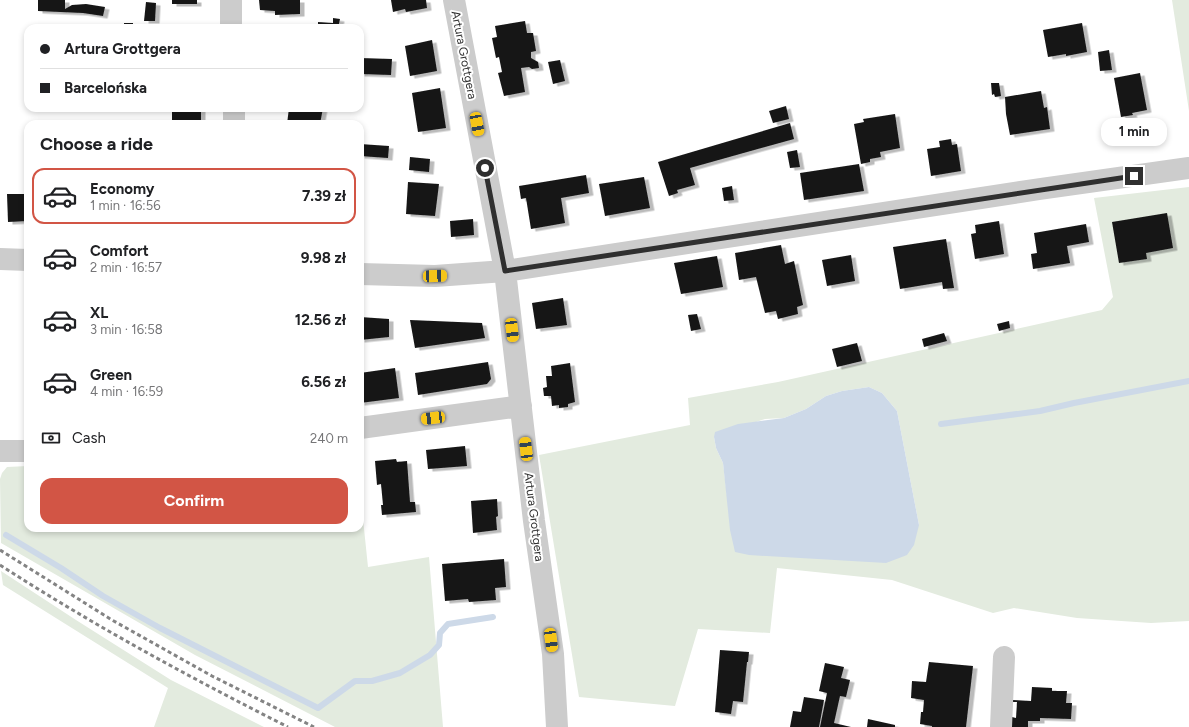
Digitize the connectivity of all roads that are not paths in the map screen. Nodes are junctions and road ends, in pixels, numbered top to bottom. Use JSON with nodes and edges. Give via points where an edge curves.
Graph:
{"nodes":[{"id":1,"x":231,"y":0,"type":"edge"},
{"id":2,"x":454,"y":0,"type":"edge"},
{"id":3,"x":231,"y":24,"type":"edge"},
{"id":4,"x":1189,"y":168,"type":"edge"},
{"id":5,"x":0,"y":259,"type":"edge"},
{"id":6,"x":24,"y":260,"type":"edge"},
{"id":7,"x":505,"y":271,"type":"junction"},
{"id":8,"x":364,"y":274,"type":"edge"},
{"id":9,"x":521,"y":406,"type":"junction"},
{"id":10,"x":364,"y":427,"type":"edge"},
{"id":11,"x":0,"y":451,"type":"edge"},
{"id":12,"x":24,"y":451,"type":"edge"},
{"id":13,"x":1004,"y":657,"type":"dead end"},
{"id":14,"x":558,"y":727,"type":"edge"},
{"id":15,"x":1001,"y":727,"type":"edge"}],
"edges":[{"from":1,"to":3,"type":"street"},
{"from":2,"to":7,"type":"street","name":"Artura Grottgera"},
{"from":4,"to":7,"type":"street"},
{"from":5,"to":6,"type":"street"},
{"from":7,"to":8,"type":"street","via":[[435,276]]},
{"from":7,"to":9,"type":"street","name":"Artura Grottgera"},
{"from":9,"to":10,"type":"street"},
{"from":9,"to":14,"type":"street","name":"Artura Grottgera","via":[[553,654]]},
{"from":11,"to":12,"type":"street"},
{"from":13,"to":15,"type":"street"}]}
